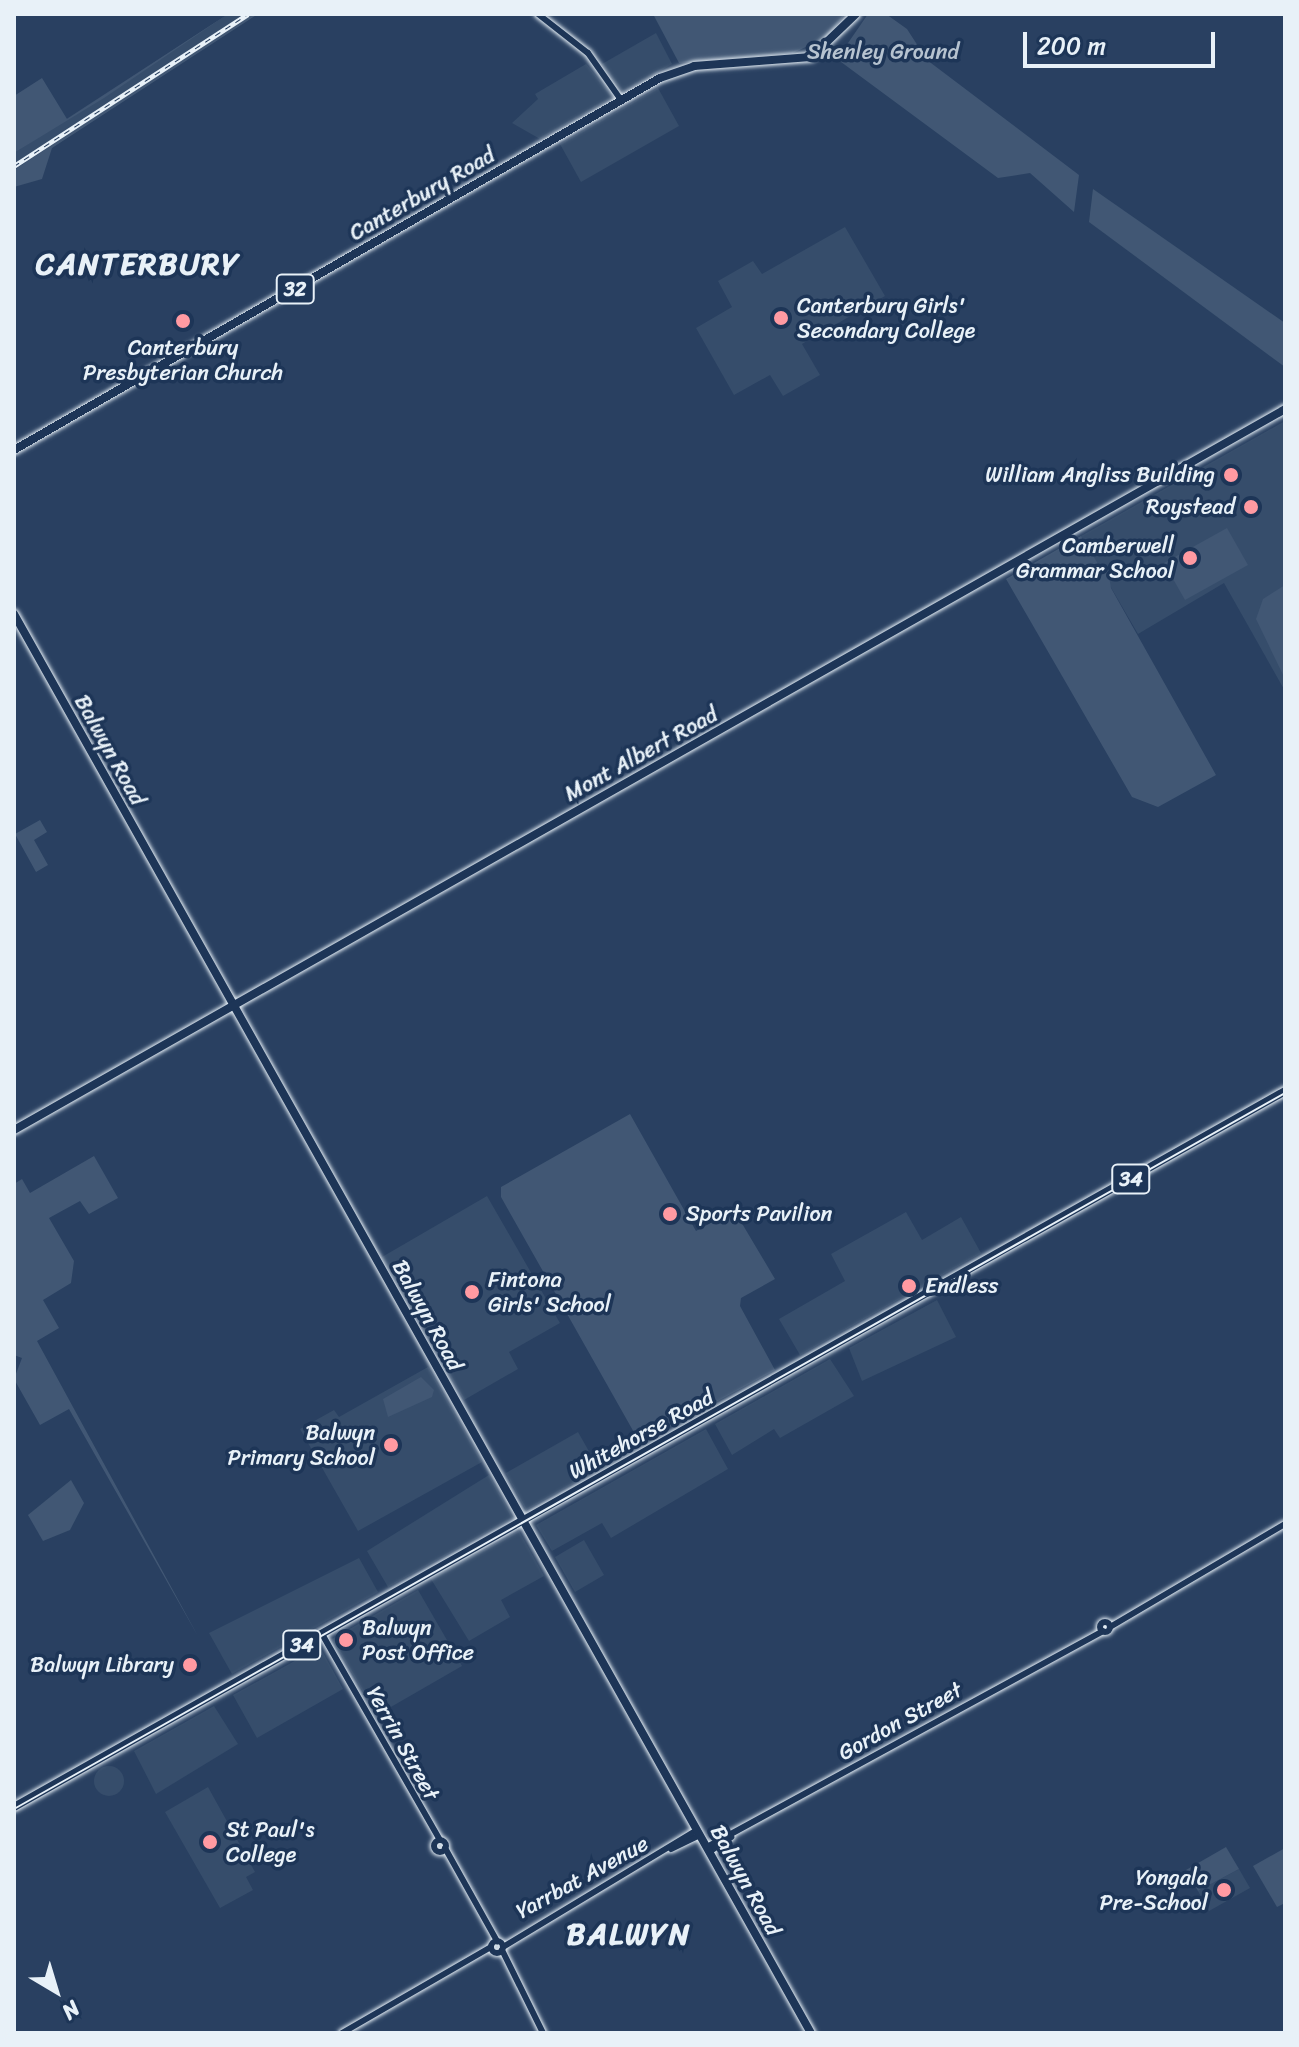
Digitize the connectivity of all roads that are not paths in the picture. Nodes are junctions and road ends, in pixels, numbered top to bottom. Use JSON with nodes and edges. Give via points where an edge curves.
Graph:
{"nodes":[{"id":1,"x":538,"y":14,"type":"edge"},
{"id":2,"x":853,"y":18,"type":"edge"},
{"id":3,"x":621,"y":100,"type":"junction"},
{"id":4,"x":1285,"y":409,"type":"edge"},
{"id":5,"x":14,"y":450,"type":"edge"},
{"id":6,"x":14,"y":614,"type":"edge"},
{"id":7,"x":234,"y":1006,"type":"junction"},
{"id":8,"x":1285,"y":1091,"type":"edge"},
{"id":9,"x":14,"y":1130,"type":"edge"},
{"id":10,"x":524,"y":1521,"type":"junction"},
{"id":11,"x":1285,"y":1524,"type":"edge"},
{"id":12,"x":322,"y":1634,"type":"junction"},
{"id":13,"x":14,"y":1807,"type":"edge"},
{"id":14,"x":699,"y":1832,"type":"junction"},
{"id":15,"x":708,"y":1850,"type":"junction"},
{"id":16,"x":496,"y":1947,"type":"junction"},
{"id":17,"x":342,"y":2033,"type":"edge"},
{"id":18,"x":543,"y":2033,"type":"edge"},
{"id":19,"x":811,"y":2033,"type":"edge"}],
"edges":[{"from":1,"to":3,"type":"street","via":[[588,53]]},
{"from":2,"to":3,"type":"main road","name":"Canterbury Road","number":"32","via":[[811,57],[694,66]]},
{"from":3,"to":5,"type":"main road","name":"Canterbury Road","number":"32"},
{"from":4,"to":7,"type":"main road","name":"Mont Albert Road"},
{"from":6,"to":7,"type":"main road","name":"Balwyn Road"},
{"from":7,"to":9,"type":"main road","name":"Mont Albert Road"},
{"from":7,"to":10,"type":"main road","name":"Balwyn Road"},
{"from":8,"to":10,"type":"main road","name":"Whitehorse Road","number":"34"},
{"from":10,"to":12,"type":"main road","name":"Whitehorse Road","number":"34"},
{"from":10,"to":14,"type":"main road","name":"Balwyn Road"},
{"from":11,"to":15,"type":"street","name":"Gordon Street"},
{"from":12,"to":13,"type":"main road","name":"Whitehorse Road","number":"34"},
{"from":12,"to":16,"type":"street","name":"Yerrin Street"},
{"from":14,"to":15,"type":"main road","name":"Balwyn Road"},
{"from":14,"to":16,"type":"street","name":"Yarrbat Avenue"},
{"from":15,"to":19,"type":"main road","name":"Balwyn Road"},
{"from":16,"to":17,"type":"street","name":"Yarrbat Avenue"},
{"from":16,"to":18,"type":"street"}]}
